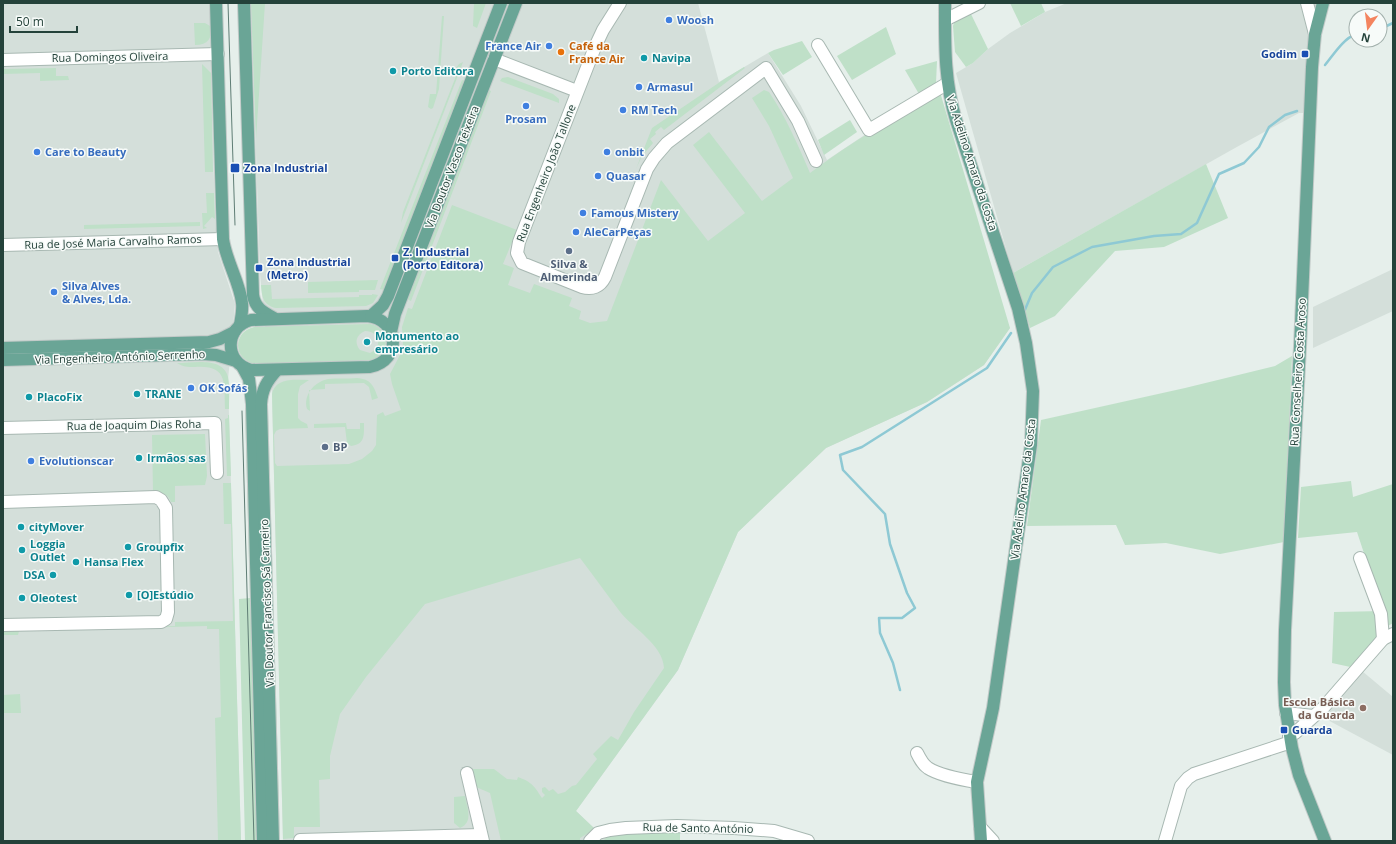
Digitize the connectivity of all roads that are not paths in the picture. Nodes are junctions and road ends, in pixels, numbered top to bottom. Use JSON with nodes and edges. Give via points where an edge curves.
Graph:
{"nodes":[{"id":1,"x":216,"y":3,"type":"edge"},
{"id":2,"x":244,"y":3,"type":"edge"},
{"id":3,"x":502,"y":3,"type":"edge"},
{"id":4,"x":516,"y":3,"type":"edge"},
{"id":5,"x":620,"y":3,"type":"edge"},
{"id":6,"x":945,"y":3,"type":"edge"},
{"id":7,"x":979,"y":3,"type":"edge"},
{"id":8,"x":1307,"y":3,"type":"edge"},
{"id":9,"x":1323,"y":3,"type":"edge"},
{"id":10,"x":945,"y":20,"type":"junction"},
{"id":11,"x":1315,"y":34,"type":"junction"},
{"id":12,"x":818,"y":45,"type":"dead end"},
{"id":13,"x":218,"y":54,"type":"junction"},
{"id":14,"x":482,"y":54,"type":"junction"},
{"id":15,"x":494,"y":59,"type":"junction"},
{"id":16,"x":3,"y":60,"type":"edge"},
{"id":17,"x":948,"y":83,"type":"junction"},
{"id":18,"x":577,"y":92,"type":"junction"},
{"id":19,"x":816,"y":161,"type":"dead end"},
{"id":20,"x":223,"y":239,"type":"junction"},
{"id":21,"x":3,"y":245,"type":"edge"},
{"id":22,"x":371,"y":316,"type":"junction"},
{"id":23,"x":275,"y":319,"type":"junction"},
{"id":24,"x":237,"y":329,"type":"junction"},
{"id":25,"x":392,"y":332,"type":"junction"},
{"id":26,"x":3,"y":348,"type":"edge"},
{"id":27,"x":3,"y":360,"type":"edge"},
{"id":28,"x":240,"y":364,"type":"junction"},
{"id":29,"x":278,"y":370,"type":"junction"},
{"id":30,"x":3,"y":428,"type":"edge"},
{"id":31,"x":216,"y":474,"type":"dead end"},
{"id":32,"x":3,"y":502,"type":"edge"},
{"id":33,"x":1360,"y":558,"type":"dead end"},
{"id":34,"x":3,"y":625,"type":"edge"},
{"id":35,"x":1388,"y":636,"type":"edge"},
{"id":36,"x":1286,"y":713,"type":"junction"},
{"id":37,"x":1313,"y":716,"type":"junction"},
{"id":38,"x":1290,"y":739,"type":"junction"},
{"id":39,"x":917,"y":753,"type":"dead end"},
{"id":40,"x":467,"y":773,"type":"dead end"},
{"id":41,"x":977,"y":782,"type":"junction"},
{"id":42,"x":980,"y":827,"type":"junction"},
{"id":43,"x":482,"y":838,"type":"edge"},
{"id":44,"x":300,"y":840,"type":"edge"},
{"id":45,"x":263,"y":841,"type":"edge"},
{"id":46,"x":273,"y":841,"type":"edge"},
{"id":47,"x":590,"y":841,"type":"edge"},
{"id":48,"x":808,"y":841,"type":"edge"},
{"id":49,"x":981,"y":841,"type":"edge"},
{"id":50,"x":993,"y":841,"type":"edge"},
{"id":51,"x":1165,"y":841,"type":"edge"},
{"id":52,"x":1325,"y":841,"type":"edge"}],
"edges":[{"from":1,"to":13,"type":"main road","name":"Via Doutor Francisco Sá Carneiro"},
{"from":2,"to":23,"type":"main road","via":[[253,295],[257,307]]},
{"from":3,"to":14,"type":"main road","name":"Via Doutor Vasco Teixeira"},
{"from":4,"to":15,"type":"main road","name":"Via Doutor Vasco Teixeira"},
{"from":5,"to":18,"type":"street","name":"Rua Engenheiro João Tallone","via":[[598,40]]},
{"from":6,"to":10,"type":"main road","name":"Via Adelino Amaro da Costa"},
{"from":7,"to":10,"type":"street"},
{"from":8,"to":11,"type":"street"},
{"from":9,"to":11,"type":"main road","name":"Rua Conselheiro Costa Aroso"},
{"from":10,"to":17,"type":"main road","name":"Via Adelino Amaro da Costa"},
{"from":11,"to":36,"type":"main road","name":"Rua Conselheiro Costa Aroso","via":[[1285,630]]},
{"from":12,"to":17,"type":"street","via":[[869,130]]},
{"from":13,"to":16,"type":"street","name":"Rua Domingos Oliveira"},
{"from":13,"to":20,"type":"main road","name":"Via Doutor Francisco Sá Carneiro"},
{"from":14,"to":15,"type":"main road"},
{"from":14,"to":22,"type":"main road","name":"Via Doutor Vasco Teixeira","via":[[386,301]]},
{"from":15,"to":18,"type":"street","name":"Rua Engenheiro João Tallone"},
{"from":15,"to":25,"type":"main road","name":"Via Doutor Vasco Teixeira","via":[[395,314]]},
{"from":17,"to":41,"type":"main road","name":"Via Adelino Amaro da Costa","via":[[954,113],[1018,308],[1033,391],[1031,445],[993,708]]},
{"from":18,"to":19,"type":"street","name":"Rua Engenheiro João Tallone","via":[[517,250],[518,258],[525,265],[582,287],[593,288],[604,280],[645,173],[658,152],[766,68],[791,109]]},
{"from":20,"to":21,"type":"street","name":"Rua de José Maria Carvalho Ramos"},
{"from":20,"to":24,"type":"main road","name":"Via Doutor Francisco Sá Carneiro","via":[[241,297],[242,309]]},
{"from":22,"to":23,"type":"main road","name":"Via Engenheiro António Serrenho"},
{"from":22,"to":25,"type":"main road","via":[[381,320]]},
{"from":23,"to":24,"type":"main road","name":"Via Engenheiro António Serrenho","via":[[251,320]]},
{"from":24,"to":26,"type":"main road","name":"Via Engenheiro António Serrenho","via":[[209,342]]},
{"from":24,"to":28,"type":"main road","name":"Via Doutor Francisco Sá Carneiro","via":[[231,352]]},
{"from":25,"to":29,"type":"main road","name":"Via Doutor Vasco Teixeira","via":[[392,352],[377,366]]},
{"from":27,"to":28,"type":"main road","name":"Via Engenheiro António Serrenho","via":[[203,354],[216,355]]},
{"from":28,"to":29,"type":"main road","name":"Via Engenheiro António Serrenho","via":[[251,370]]},
{"from":28,"to":45,"type":"main road","name":"Via Doutor Francisco Sá Carneiro","via":[[249,379],[252,404]]},
{"from":29,"to":46,"type":"main road","name":"Via Doutor Francisco Sá Carneiro","via":[[266,383],[261,404]]},
{"from":30,"to":31,"type":"street","name":"Rua de Joaquim Dias Roha","via":[[215,423]]},
{"from":32,"to":34,"type":"street","via":[[156,497],[161,500],[166,508],[168,612],[161,622]]},
{"from":33,"to":35,"type":"street"},
{"from":35,"to":37,"type":"street"},
{"from":36,"to":37,"type":"street"},
{"from":36,"to":38,"type":"main road","name":"Rua Conselheiro Costa Aroso"},
{"from":37,"to":38,"type":"street"},
{"from":38,"to":51,"type":"street","via":[[1188,778],[1181,786]]},
{"from":38,"to":52,"type":"main road","name":"Rua Conselheiro Costa Aroso","via":[[1300,775]]},
{"from":39,"to":41,"type":"street","via":[[921,762],[928,768]]},
{"from":40,"to":43,"type":"street"},
{"from":41,"to":42,"type":"main road","name":"Via Adelino Amaro da Costa"},
{"from":42,"to":49,"type":"main road","name":"Via Adelino Amaro da Costa"},
{"from":42,"to":50,"type":"street"},
{"from":43,"to":44,"type":"street"},
{"from":47,"to":48,"type":"street","name":"Rua de Santo António","via":[[598,833],[610,830],[677,826],[774,831]]}]}
